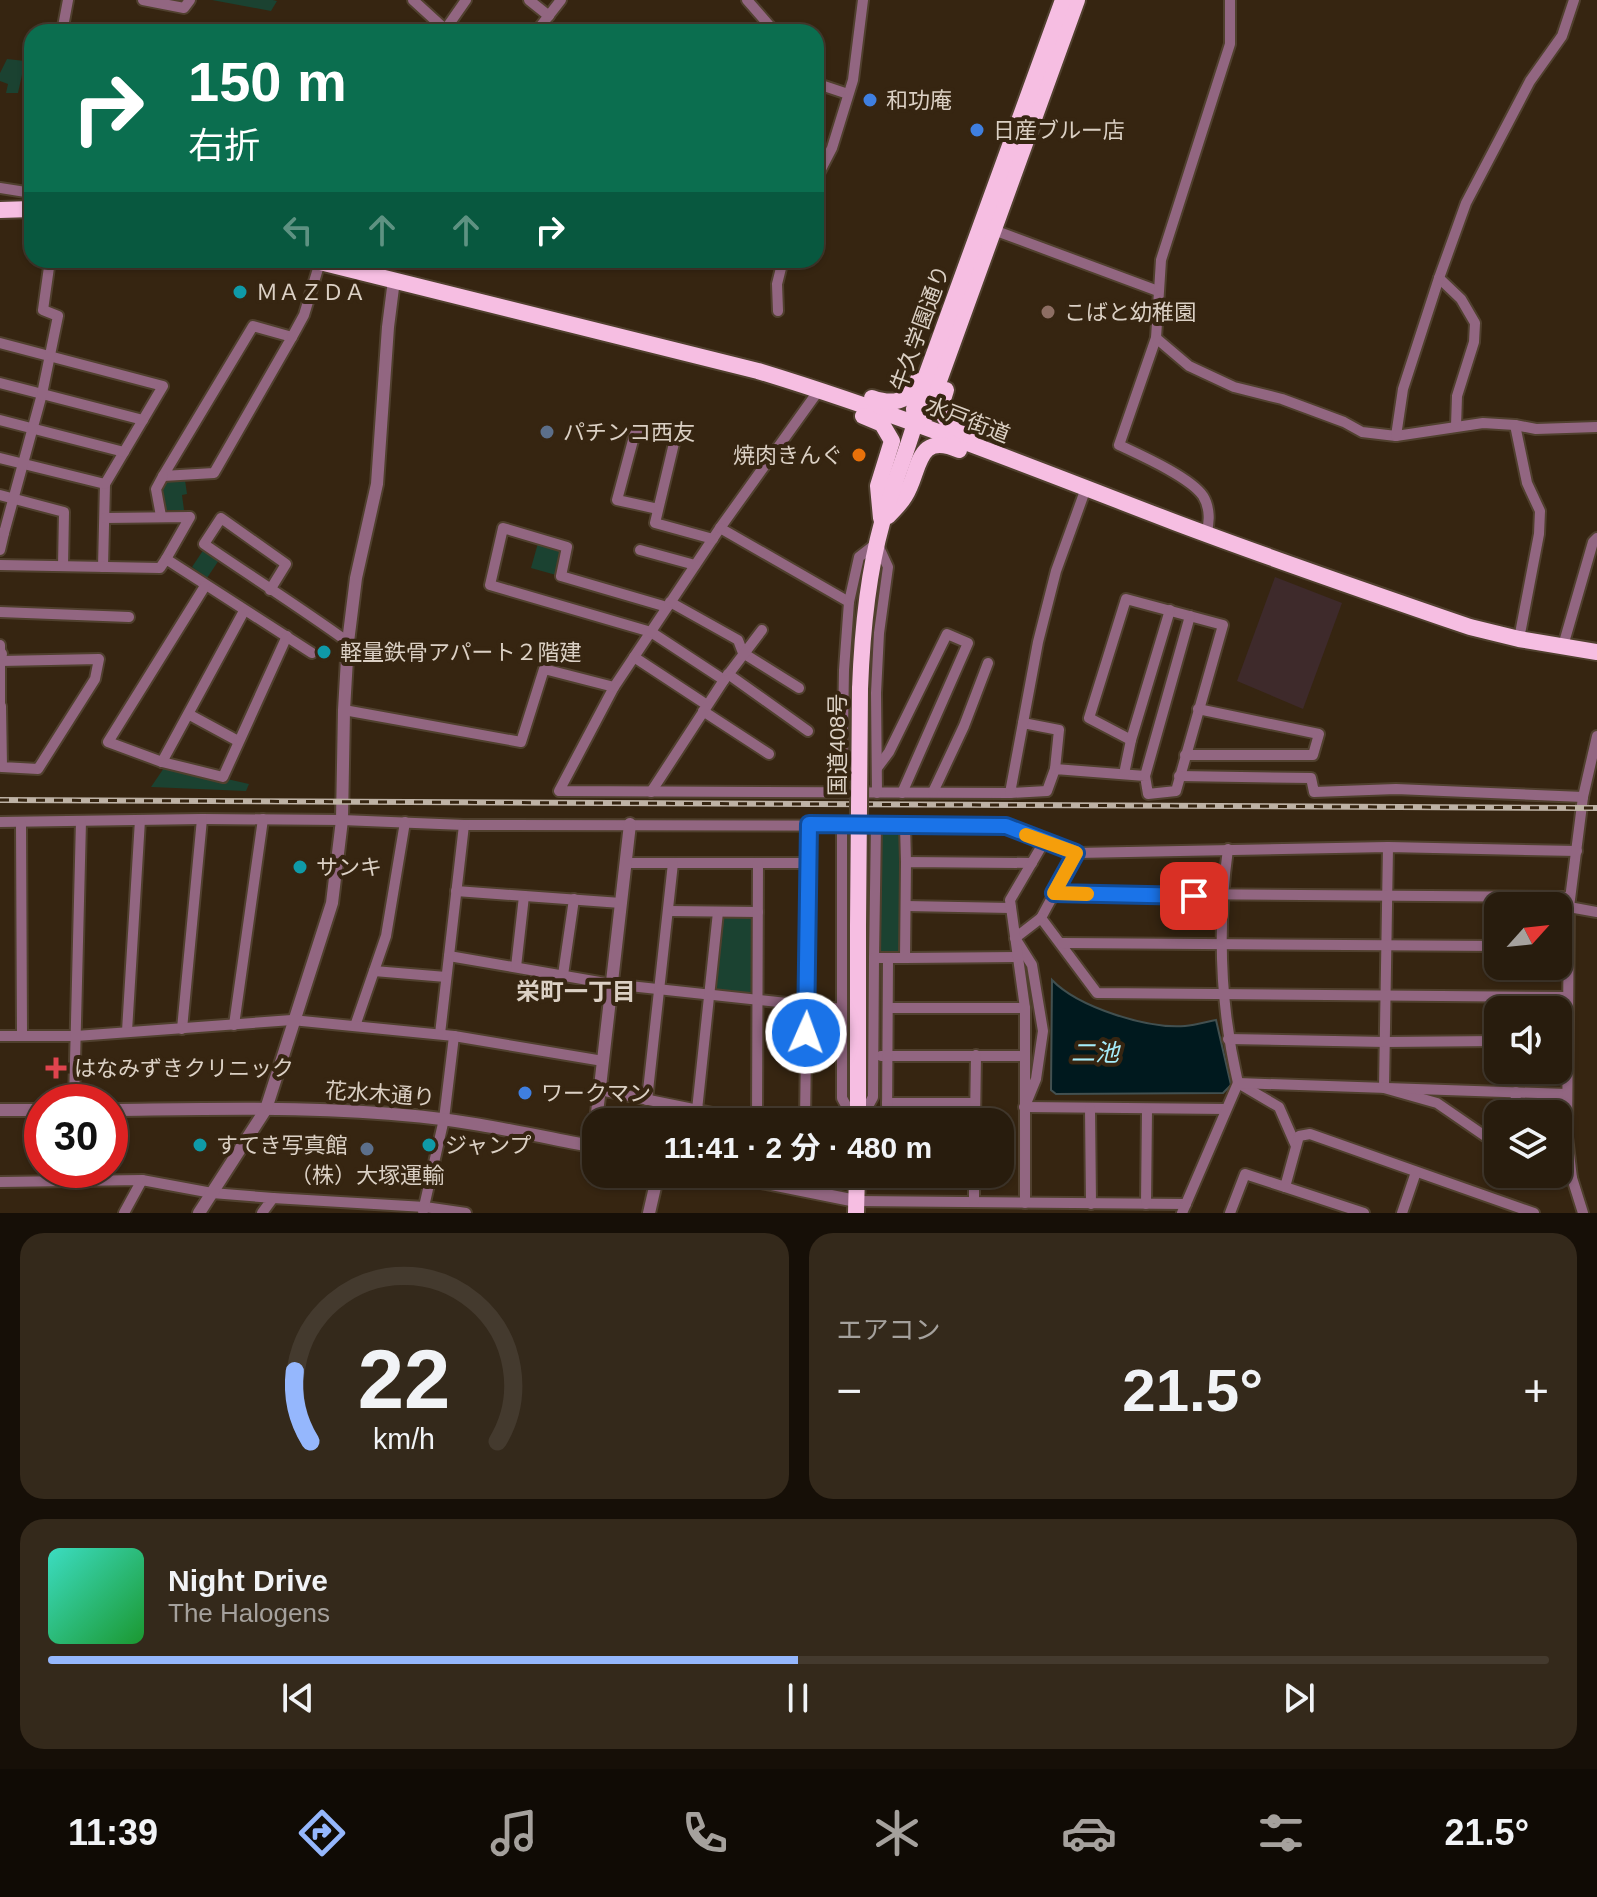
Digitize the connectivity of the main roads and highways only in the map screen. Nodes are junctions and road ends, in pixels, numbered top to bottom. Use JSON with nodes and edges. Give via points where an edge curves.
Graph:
{"nodes":[{"id":1,"x":1063,"y":0,"type":"edge"},
{"id":2,"x":1077,"y":0,"type":"edge"},
{"id":3,"x":24,"y":199,"type":"edge"},
{"id":4,"x":0,"y":210,"type":"edge"},
{"id":5,"x":987,"y":228,"type":"junction"},
{"id":6,"x":345,"y":268,"type":"edge"},
{"id":7,"x":950,"y":331,"type":"junction"},
{"id":8,"x":827,"y":393,"type":"junction"},
{"id":9,"x":915,"y":423,"type":"junction"},
{"id":10,"x":993,"y":454,"type":"junction"},
{"id":11,"x":1019,"y":463,"type":"junction"},
{"id":12,"x":882,"y":523,"type":"junction"},
{"id":13,"x":1597,"y":652,"type":"edge"},
{"id":14,"x":858,"y":1108,"type":"edge"}],
"edges":[{"from":1,"to":5,"type":"highway","name":"牛久学園通り"},
{"from":2,"to":5,"type":"highway","name":"牛久学園通り"},
{"from":3,"to":4,"type":"highway"},
{"from":5,"to":7,"type":"highway","name":"牛久学園通り"},
{"from":6,"to":8,"type":"highway","name":"水戸街道"},
{"from":7,"to":8,"type":"highway","via":[[932,343],[908,396],[891,403],[853,392]]},
{"from":7,"to":9,"type":"highway","name":"牛久学園通り","via":[[927,414]]},
{"from":7,"to":11,"type":"highway","via":[[958,353],[941,403],[945,419],[1014,454]]},
{"from":8,"to":9,"type":"highway","name":"水戸街道"},
{"from":8,"to":12,"type":"highway","via":[[848,411],[882,424],[892,441],[878,486]]},
{"from":9,"to":10,"type":"highway","name":"水戸街道"},
{"from":9,"to":12,"type":"highway","name":"国道408号"},
{"from":10,"to":11,"type":"highway","name":"水戸街道"},
{"from":10,"to":12,"type":"highway","via":[[968,454],[944,445],[924,452],[906,495]]},
{"from":11,"to":13,"type":"highway","name":"水戸街道","via":[[1470,627]]},
{"from":12,"to":14,"type":"highway","name":"国道408号","bridge":true,"via":[[868,595],[860,689]]}]}
